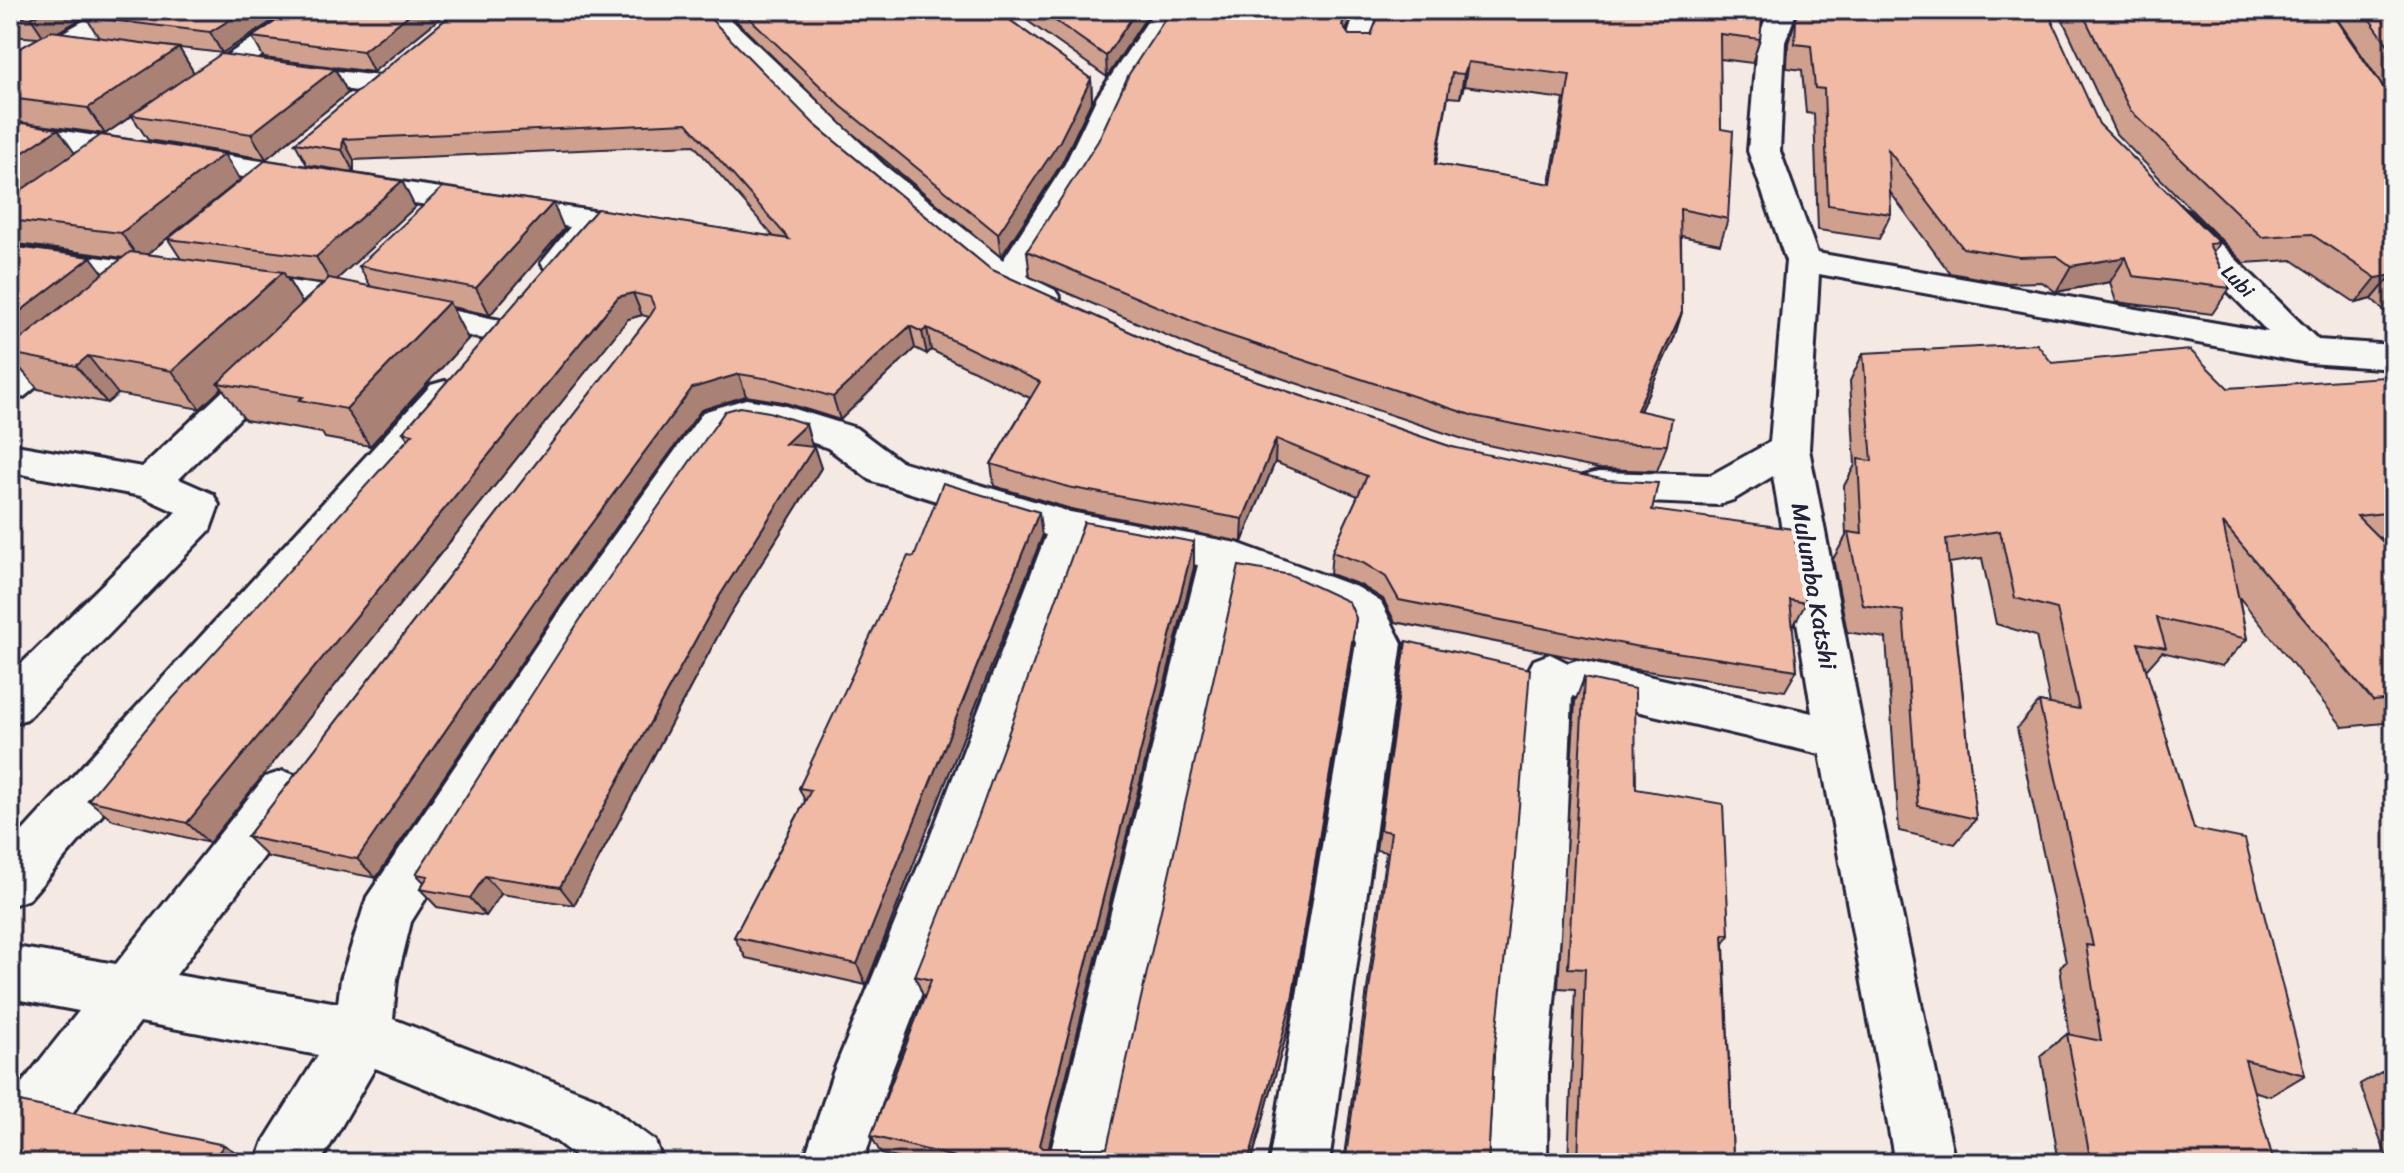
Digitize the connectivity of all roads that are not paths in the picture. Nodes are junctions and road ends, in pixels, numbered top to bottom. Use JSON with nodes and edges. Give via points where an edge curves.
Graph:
{"nodes":[{"id":1,"x":123,"y":10,"type":"edge"},
{"id":2,"x":315,"y":10,"type":"edge"},
{"id":3,"x":705,"y":10,"type":"edge"},
{"id":4,"x":1169,"y":10,"type":"edge"},
{"id":5,"x":1370,"y":10,"type":"edge"},
{"id":6,"x":1783,"y":10,"type":"edge"},
{"id":7,"x":59,"y":44,"type":"junction"},
{"id":8,"x":1357,"y":50,"type":"edge"},
{"id":9,"x":105,"y":51,"type":"edge"},
{"id":10,"x":181,"y":61,"type":"edge"},
{"id":11,"x":226,"y":67,"type":"junction"},
{"id":12,"x":10,"y":74,"type":"edge"},
{"id":13,"x":175,"y":103,"type":"edge"},
{"id":14,"x":345,"y":114,"type":"edge"},
{"id":15,"x":149,"y":122,"type":"edge"},
{"id":16,"x":10,"y":132,"type":"edge"},
{"id":17,"x":310,"y":143,"type":"edge"},
{"id":18,"x":111,"y":149,"type":"junction"},
{"id":19,"x":275,"y":172,"type":"junction"},
{"id":20,"x":73,"y":175,"type":"edge"},
{"id":21,"x":449,"y":197,"type":"junction"},
{"id":22,"x":2156,"y":199,"type":"edge"},
{"id":23,"x":239,"y":203,"type":"edge"},
{"id":24,"x":416,"y":228,"type":"edge"},
{"id":25,"x":190,"y":243,"type":"edge"},
{"id":26,"x":10,"y":257,"type":"edge"},
{"id":27,"x":1803,"y":261,"type":"junction"},
{"id":28,"x":372,"y":268,"type":"edge"},
{"id":29,"x":154,"y":274,"type":"junction"},
{"id":30,"x":1006,"y":282,"type":"junction"},
{"id":31,"x":339,"y":299,"type":"junction"},
{"id":32,"x":1076,"y":313,"type":"edge"},
{"id":33,"x":500,"y":331,"type":"junction"},
{"id":34,"x":2308,"y":351,"type":"junction"},
{"id":35,"x":2394,"y":357,"type":"edge"},
{"id":36,"x":10,"y":388,"type":"edge"},
{"id":37,"x":1789,"y":449,"type":"junction"},
{"id":38,"x":10,"y":458,"type":"edge"},
{"id":39,"x":1569,"y":480,"type":"edge"},
{"id":40,"x":150,"y":483,"type":"junction"},
{"id":41,"x":1070,"y":527,"type":"junction"},
{"id":42,"x":1222,"y":554,"type":"junction"},
{"id":43,"x":10,"y":705,"type":"edge"},
{"id":44,"x":1841,"y":739,"type":"junction"},
{"id":45,"x":313,"y":754,"type":"edge"},
{"id":46,"x":10,"y":882,"type":"edge"},
{"id":47,"x":10,"y":972,"type":"edge"},
{"id":48,"x":129,"y":991,"type":"junction"},
{"id":49,"x":363,"y":1035,"type":"junction"},
{"id":50,"x":10,"y":1146,"type":"edge"},
{"id":51,"x":286,"y":1163,"type":"edge"},
{"id":52,"x":633,"y":1163,"type":"edge"},
{"id":53,"x":833,"y":1163,"type":"edge"},
{"id":54,"x":1078,"y":1163,"type":"edge"},
{"id":55,"x":1299,"y":1163,"type":"edge"},
{"id":56,"x":1517,"y":1163,"type":"edge"},
{"id":57,"x":1925,"y":1163,"type":"edge"}],
"edges":[{"from":1,"to":7,"type":"street"},
{"from":2,"to":11,"type":"street"},
{"from":3,"to":30,"type":"street","via":[[833,137]]},
{"from":4,"to":30,"type":"street","via":[[1100,88],[1081,164]]},
{"from":5,"to":8,"type":"street"},
{"from":6,"to":27,"type":"street","name":"Mulumba Katshi","via":[[1771,42],[1764,151]]},
{"from":7,"to":9,"type":"street"},
{"from":7,"to":12,"type":"street"},
{"from":10,"to":11,"type":"street"},
{"from":11,"to":13,"type":"street"},
{"from":11,"to":14,"type":"street","via":[[392,76]]},
{"from":15,"to":18,"type":"street"},
{"from":16,"to":18,"type":"street"},
{"from":17,"to":19,"type":"street"},
{"from":18,"to":19,"type":"street"},
{"from":18,"to":20,"type":"street"},
{"from":19,"to":21,"type":"street"},
{"from":19,"to":23,"type":"street"},
{"from":21,"to":24,"type":"street"},
{"from":21,"to":33,"type":"street","via":[[593,221]]},
{"from":22,"to":34,"type":"street","name":"Lubi"},
{"from":25,"to":29,"type":"street"},
{"from":26,"to":29,"type":"street"},
{"from":27,"to":34,"type":"street"},
{"from":27,"to":37,"type":"street","name":"Mulumba Katshi"},
{"from":28,"to":31,"type":"street"},
{"from":29,"to":31,"type":"street"},
{"from":29,"to":36,"type":"street"},
{"from":30,"to":32,"type":"street"},
{"from":31,"to":33,"type":"street"},
{"from":31,"to":40,"type":"street"},
{"from":33,"to":46,"type":"street"},
{"from":34,"to":35,"type":"street"},
{"from":37,"to":39,"type":"street","via":[[1718,490]]},
{"from":37,"to":44,"type":"street","name":"Mulumba Katshi"},
{"from":38,"to":40,"type":"street"},
{"from":40,"to":43,"type":"street","via":[[191,499],[198,505],[195,519]]},
{"from":41,"to":42,"type":"street"},
{"from":41,"to":49,"type":"street","via":[[886,471],[842,438],[782,418],[746,412],[717,421],[576,622],[386,914],[369,979]]},
{"from":41,"to":53,"type":"street","via":[[862,1073]]},
{"from":42,"to":54,"type":"street"},
{"from":42,"to":55,"type":"street","via":[[1343,600],[1398,644]]},
{"from":44,"to":56,"type":"street","via":[[1528,669],[1536,901],[1519,1071]]},
{"from":44,"to":57,"type":"street","name":"Mulumba Katshi"},
{"from":45,"to":48,"type":"street"},
{"from":47,"to":48,"type":"street"},
{"from":48,"to":49,"type":"street"},
{"from":48,"to":50,"type":"street"},
{"from":49,"to":51,"type":"street"},
{"from":49,"to":52,"type":"street","via":[[577,1120]]}]}
